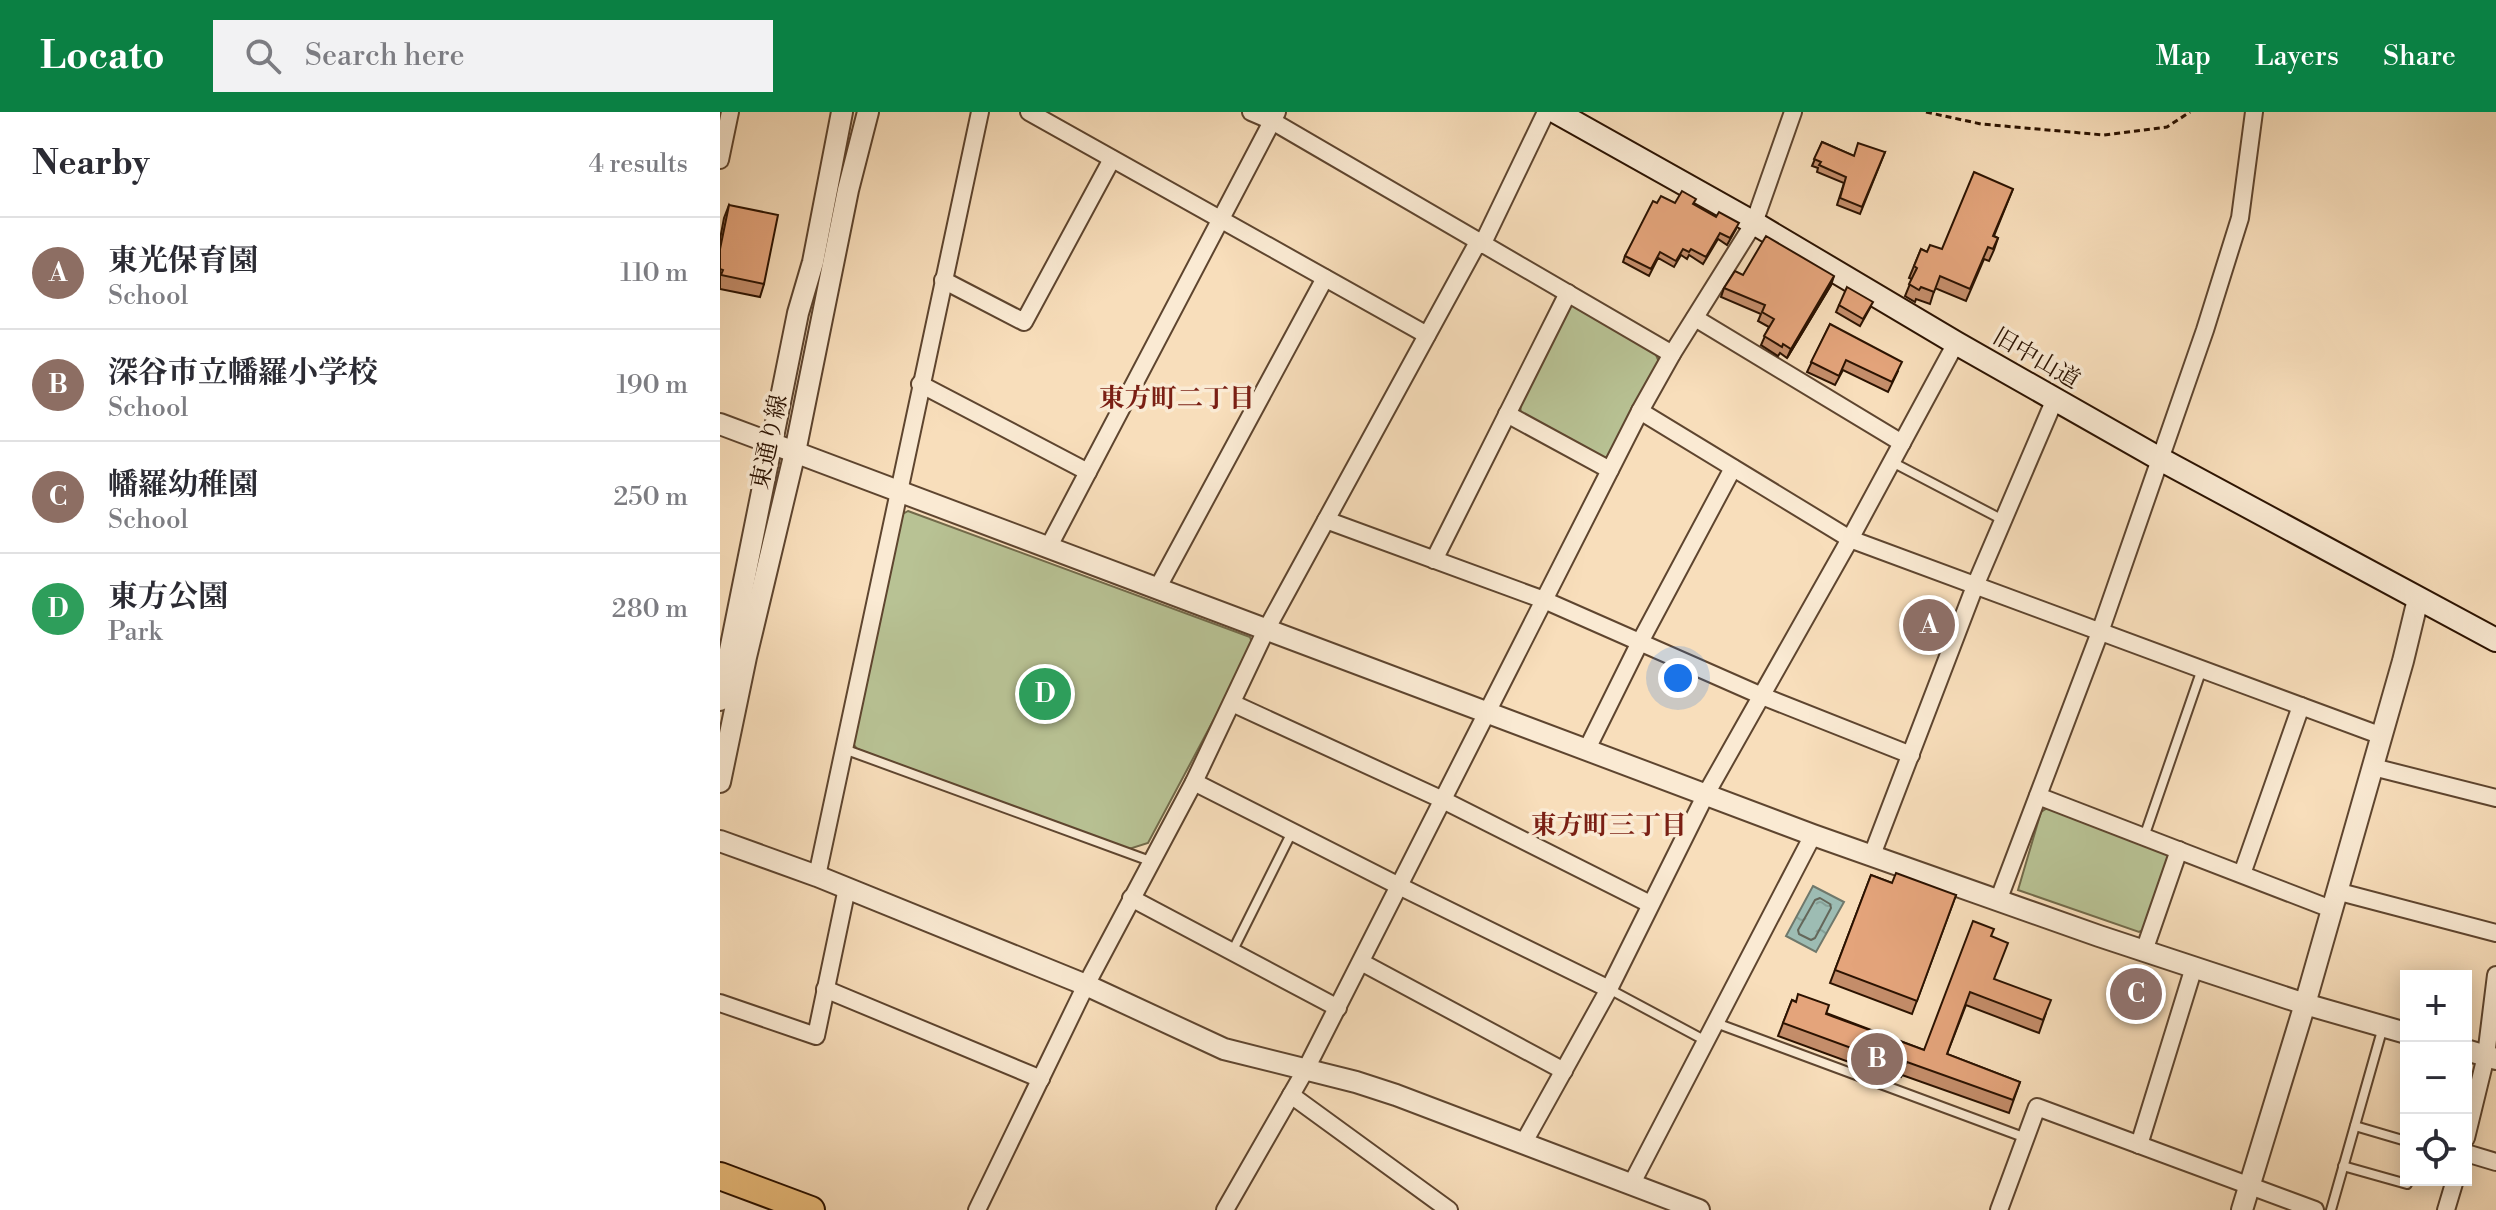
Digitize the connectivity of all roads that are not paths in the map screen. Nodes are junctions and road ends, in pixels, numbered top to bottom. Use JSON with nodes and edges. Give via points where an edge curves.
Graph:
{"nodes":[{"id":1,"x":730,"y":112,"type":"edge"},
{"id":2,"x":842,"y":112,"type":"edge"},
{"id":3,"x":868,"y":112,"type":"edge"},
{"id":4,"x":980,"y":112,"type":"edge"},
{"id":5,"x":1029,"y":112,"type":"edge"},
{"id":6,"x":1251,"y":112,"type":"edge"},
{"id":7,"x":1546,"y":112,"type":"edge"},
{"id":8,"x":1556,"y":112,"type":"edge"},
{"id":9,"x":1793,"y":112,"type":"edge"},
{"id":10,"x":2254,"y":112,"type":"edge"},
{"id":11,"x":1274,"y":117,"type":"edge"},
{"id":12,"x":1112,"y":159,"type":"junction"},
{"id":13,"x":720,"y":160,"type":"edge"},
{"id":14,"x":1220,"y":219,"type":"junction"},
{"id":15,"x":1754,"y":223,"type":"junction"},
{"id":16,"x":1480,"y":244,"type":"junction"},
{"id":17,"x":1325,"y":278,"type":"junction"},
{"id":18,"x":943,"y":280,"type":"junction"},
{"id":19,"x":1568,"y":293,"type":"junction"},
{"id":20,"x":1695,"y":318,"type":"junction"},
{"id":21,"x":1427,"y":335,"type":"junction"},
{"id":22,"x":1956,"y":343,"type":"junction"},
{"id":23,"x":1672,"y":354,"type":"junction"},
{"id":24,"x":920,"y":384,"type":"junction"},
{"id":25,"x":2055,"y":399,"type":"junction"},
{"id":26,"x":1640,"y":411,"type":"junction"},
{"id":27,"x":1507,"y":414,"type":"junction"},
{"id":28,"x":720,"y":424,"type":"edge"},
{"id":29,"x":772,"y":443,"type":"junction"},
{"id":30,"x":1902,"y":443,"type":"junction"},
{"id":31,"x":795,"y":452,"type":"junction"},
{"id":32,"x":2160,"y":459,"type":"junction"},
{"id":33,"x":1892,"y":462,"type":"junction"},
{"id":34,"x":1733,"y":468,"type":"junction"},
{"id":35,"x":1610,"y":470,"type":"junction"},
{"id":36,"x":1088,"y":472,"type":"junction"},
{"id":37,"x":899,"y":492,"type":"junction"},
{"id":38,"x":1326,"y":520,"type":"junction"},
{"id":39,"x":2004,"y":520,"type":"junction"},
{"id":40,"x":1850,"y":539,"type":"junction"},
{"id":41,"x":1048,"y":548,"type":"junction"},
{"id":42,"x":1434,"y":560,"type":"junction"},
{"id":43,"x":1975,"y":586,"type":"junction"},
{"id":44,"x":1157,"y":589,"type":"junction"},
{"id":45,"x":2418,"y":599,"type":"junction"},
{"id":46,"x":1544,"y":600,"type":"junction"},
{"id":47,"x":1266,"y":630,"type":"junction"},
{"id":48,"x":2100,"y":632,"type":"junction"},
{"id":49,"x":2496,"y":640,"type":"edge"},
{"id":50,"x":1640,"y":642,"type":"junction"},
{"id":51,"x":2202,"y":669,"type":"junction"},
{"id":52,"x":1762,"y":696,"type":"junction"},
{"id":53,"x":720,"y":700,"type":"edge"},
{"id":54,"x":1232,"y":703,"type":"junction"},
{"id":55,"x":2301,"y":706,"type":"junction"},
{"id":56,"x":1488,"y":712,"type":"junction"},
{"id":57,"x":2382,"y":736,"type":"junction"},
{"id":58,"x":844,"y":749,"type":"junction"},
{"id":59,"x":1587,"y":749,"type":"junction"},
{"id":60,"x":1911,"y":755,"type":"junction"},
{"id":61,"x":2373,"y":767,"type":"junction"},
{"id":62,"x":720,"y":782,"type":"edge"},
{"id":63,"x":1194,"y":782,"type":"junction"},
{"id":64,"x":1706,"y":794,"type":"junction"},
{"id":65,"x":2038,"y":796,"type":"junction"},
{"id":66,"x":2496,"y":798,"type":"edge"},
{"id":67,"x":1443,"y":800,"type":"junction"},
{"id":68,"x":1292,"y":832,"type":"junction"},
{"id":69,"x":1813,"y":835,"type":"junction"},
{"id":70,"x":2144,"y":837,"type":"junction"},
{"id":71,"x":720,"y":841,"type":"edge"},
{"id":72,"x":2179,"y":850,"type":"junction"},
{"id":73,"x":1872,"y":855,"type":"junction"},
{"id":74,"x":1150,"y":861,"type":"junction"},
{"id":75,"x":2242,"y":874,"type":"junction"},
{"id":76,"x":817,"y":876,"type":"junction"},
{"id":77,"x":1399,"y":886,"type":"junction"},
{"id":78,"x":847,"y":888,"type":"junction"},
{"id":79,"x":1131,"y":898,"type":"junction"},
{"id":80,"x":2334,"y":900,"type":"junction"},
{"id":81,"x":1998,"y":901,"type":"junction"},
{"id":82,"x":1650,"y":904,"type":"junction"},
{"id":83,"x":2496,"y":933,"type":"edge"},
{"id":84,"x":2144,"y":951,"type":"junction"},
{"id":85,"x":1232,"y":952,"type":"junction"},
{"id":86,"x":1361,"y":962,"type":"junction"},
{"id":87,"x":2194,"y":967,"type":"junction"},
{"id":88,"x":2496,"y":975,"type":"edge"},
{"id":89,"x":1086,"y":985,"type":"junction"},
{"id":90,"x":825,"y":989,"type":"junction"},
{"id":91,"x":1609,"y":989,"type":"junction"},
{"id":92,"x":720,"y":1003,"type":"edge"},
{"id":93,"x":2305,"y":1004,"type":"junction"},
{"id":94,"x":1338,"y":1008,"type":"junction"},
{"id":95,"x":1716,"y":1023,"type":"junction"},
{"id":96,"x":2383,"y":1027,"type":"junction"},
{"id":97,"x":2400,"y":1031,"type":"edge"},
{"id":98,"x":1706,"y":1042,"type":"junction"},
{"id":99,"x":2483,"y":1055,"type":"edge"},
{"id":100,"x":1306,"y":1069,"type":"junction"},
{"id":101,"x":1564,"y":1071,"type":"junction"},
{"id":102,"x":1041,"y":1079,"type":"junction"},
{"id":103,"x":1291,"y":1095,"type":"junction"},
{"id":104,"x":2471,"y":1114,"type":"edge"},
{"id":105,"x":2355,"y":1126,"type":"junction"},
{"id":106,"x":2026,"y":1138,"type":"junction"},
{"id":107,"x":2400,"y":1139,"type":"edge"},
{"id":108,"x":1524,"y":1142,"type":"junction"},
{"id":109,"x":2139,"y":1145,"type":"junction"},
{"id":110,"x":2472,"y":1155,"type":"edge"},
{"id":111,"x":2496,"y":1162,"type":"edge"},
{"id":112,"x":2343,"y":1166,"type":"junction"},
{"id":113,"x":720,"y":1176,"type":"edge"},
{"id":114,"x":2400,"y":1182,"type":"edge"},
{"id":115,"x":1632,"y":1183,"type":"junction"},
{"id":116,"x":2248,"y":1186,"type":"junction"},
{"id":117,"x":2453,"y":1186,"type":"edge"},
{"id":118,"x":2005,"y":1208,"type":"edge"},
{"id":119,"x":811,"y":1210,"type":"edge"},
{"id":120,"x":977,"y":1210,"type":"edge"},
{"id":121,"x":1225,"y":1210,"type":"edge"},
{"id":122,"x":1449,"y":1210,"type":"edge"},
{"id":123,"x":1699,"y":1210,"type":"edge"},
{"id":124,"x":2242,"y":1210,"type":"edge"},
{"id":125,"x":2315,"y":1210,"type":"edge"},
{"id":126,"x":2331,"y":1210,"type":"edge"},
{"id":127,"x":2446,"y":1210,"type":"edge"}],
"edges":[{"from":1,"to":13,"type":"street"},
{"from":2,"to":29,"type":"street","name":"東通り線"},
{"from":3,"to":31,"type":"street","name":"東通り線"},
{"from":4,"to":18,"type":"street"},
{"from":5,"to":12,"type":"street"},
{"from":6,"to":11,"type":"street"},
{"from":7,"to":16,"type":"street"},
{"from":8,"to":15,"type":"main road","name":"旧中山道"},
{"from":9,"to":15,"type":"street"},
{"from":10,"to":32,"type":"street","via":[[2240,218]]},
{"from":11,"to":14,"type":"street"},
{"from":11,"to":16,"type":"street"},
{"from":12,"to":14,"type":"street"},
{"from":12,"to":18,"type":"street","via":[[1024,322]]},
{"from":14,"to":17,"type":"street"},
{"from":14,"to":36,"type":"street"},
{"from":15,"to":20,"type":"street"},
{"from":15,"to":22,"type":"main road","name":"旧中山道"},
{"from":16,"to":19,"type":"street"},
{"from":16,"to":21,"type":"street"},
{"from":17,"to":21,"type":"street"},
{"from":17,"to":44,"type":"street"},
{"from":18,"to":24,"type":"street"},
{"from":19,"to":23,"type":"street"},
{"from":19,"to":27,"type":"street"},
{"from":20,"to":23,"type":"street"},
{"from":20,"to":30,"type":"street"},
{"from":21,"to":38,"type":"street"},
{"from":22,"to":25,"type":"main road","name":"旧中山道"},
{"from":22,"to":30,"type":"street"},
{"from":23,"to":26,"type":"street"},
{"from":24,"to":36,"type":"street"},
{"from":24,"to":37,"type":"street"},
{"from":25,"to":32,"type":"main road","name":"旧中山道"},
{"from":25,"to":39,"type":"street"},
{"from":26,"to":34,"type":"street"},
{"from":26,"to":35,"type":"street"},
{"from":27,"to":35,"type":"street"},
{"from":27,"to":42,"type":"street"},
{"from":28,"to":29,"type":"street"},
{"from":29,"to":31,"type":"street"},
{"from":29,"to":53,"type":"street","name":"東通り線"},
{"from":30,"to":33,"type":"street"},
{"from":31,"to":37,"type":"street"},
{"from":31,"to":62,"type":"street","name":"東通り線"},
{"from":32,"to":45,"type":"main road","name":"旧中山道"},
{"from":32,"to":48,"type":"street"},
{"from":33,"to":39,"type":"lane"},
{"from":33,"to":40,"type":"street"},
{"from":34,"to":40,"type":"street"},
{"from":34,"to":50,"type":"street"},
{"from":35,"to":46,"type":"street"},
{"from":36,"to":41,"type":"street"},
{"from":37,"to":41,"type":"street"},
{"from":37,"to":58,"type":"street"},
{"from":38,"to":42,"type":"street"},
{"from":38,"to":47,"type":"street"},
{"from":39,"to":43,"type":"street"},
{"from":40,"to":43,"type":"street"},
{"from":40,"to":52,"type":"street"},
{"from":41,"to":44,"type":"street"},
{"from":42,"to":46,"type":"street"},
{"from":43,"to":48,"type":"street"},
{"from":43,"to":60,"type":"street"},
{"from":44,"to":47,"type":"street"},
{"from":45,"to":49,"type":"main road","name":"旧中山道"},
{"from":45,"to":57,"type":"street"},
{"from":46,"to":50,"type":"street"},
{"from":46,"to":56,"type":"street"},
{"from":47,"to":54,"type":"street"},
{"from":47,"to":56,"type":"street"},
{"from":48,"to":51,"type":"street"},
{"from":48,"to":65,"type":"street"},
{"from":50,"to":52,"type":"street"},
{"from":50,"to":59,"type":"street"},
{"from":51,"to":55,"type":"street"},
{"from":51,"to":70,"type":"lane"},
{"from":52,"to":60,"type":"street"},
{"from":52,"to":64,"type":"street"},
{"from":54,"to":63,"type":"street"},
{"from":54,"to":67,"type":"street"},
{"from":55,"to":57,"type":"street"},
{"from":55,"to":75,"type":"street"},
{"from":56,"to":59,"type":"street"},
{"from":56,"to":67,"type":"street"},
{"from":57,"to":61,"type":"street"},
{"from":58,"to":74,"type":"lane"},
{"from":58,"to":76,"type":"street"},
{"from":59,"to":64,"type":"street"},
{"from":60,"to":73,"type":"street"},
{"from":61,"to":66,"type":"street"},
{"from":61,"to":80,"type":"street"},
{"from":63,"to":68,"type":"street"},
{"from":63,"to":74,"type":"street"},
{"from":64,"to":69,"type":"street"},
{"from":64,"to":82,"type":"street"},
{"from":65,"to":70,"type":"street"},
{"from":65,"to":81,"type":"street"},
{"from":67,"to":77,"type":"street"},
{"from":67,"to":82,"type":"street"},
{"from":68,"to":77,"type":"street"},
{"from":68,"to":85,"type":"lane"},
{"from":69,"to":73,"type":"street"},
{"from":69,"to":95,"type":"street"},
{"from":70,"to":72,"type":"street"},
{"from":71,"to":76,"type":"street"},
{"from":72,"to":75,"type":"street"},
{"from":72,"to":84,"type":"street"},
{"from":73,"to":81,"type":"street"},
{"from":74,"to":79,"type":"street"},
{"from":75,"to":80,"type":"street"},
{"from":76,"to":78,"type":"street"},
{"from":77,"to":86,"type":"street"},
{"from":77,"to":91,"type":"street"},
{"from":78,"to":89,"type":"street"},
{"from":78,"to":90,"type":"street"},
{"from":79,"to":85,"type":"street"},
{"from":79,"to":89,"type":"street"},
{"from":80,"to":83,"type":"street"},
{"from":80,"to":93,"type":"street"},
{"from":81,"to":84,"type":"street"},
{"from":82,"to":91,"type":"street"},
{"from":84,"to":87,"type":"street"},
{"from":85,"to":94,"type":"street"},
{"from":86,"to":94,"type":"street"},
{"from":86,"to":101,"type":"street"},
{"from":87,"to":93,"type":"street"},
{"from":87,"to":109,"type":"street"},
{"from":88,"to":99,"type":"street"},
{"from":89,"to":100,"type":"street","via":[[1214,1045]]},
{"from":89,"to":102,"type":"street"},
{"from":90,"to":92,"type":"street","via":[[816,1036]]},
{"from":90,"to":102,"type":"street"},
{"from":91,"to":98,"type":"lane"},
{"from":91,"to":101,"type":"street"},
{"from":93,"to":96,"type":"street"},
{"from":93,"to":116,"type":"street"},
{"from":94,"to":100,"type":"street"},
{"from":95,"to":98,"type":"street"},
{"from":95,"to":106,"type":"lane"},
{"from":96,"to":97,"type":"street"},
{"from":96,"to":105,"type":"lane"},
{"from":98,"to":115,"type":"street"},
{"from":99,"to":104,"type":"street"},
{"from":100,"to":103,"type":"street"},
{"from":100,"to":108,"type":"street"},
{"from":101,"to":108,"type":"street"},
{"from":102,"to":120,"type":"street"},
{"from":103,"to":121,"type":"street"},
{"from":103,"to":122,"type":"street"},
{"from":105,"to":107,"type":"lane"},
{"from":105,"to":112,"type":"lane"},
{"from":106,"to":109,"type":"street","via":[[2037,1107]]},
{"from":106,"to":118,"type":"street"},
{"from":108,"to":115,"type":"street"},
{"from":109,"to":116,"type":"street"},
{"from":110,"to":111,"type":"street"},
{"from":112,"to":114,"type":"lane"},
{"from":112,"to":126,"type":"lane"},
{"from":113,"to":119,"type":"highway"},
{"from":115,"to":123,"type":"street"},
{"from":116,"to":124,"type":"street"},
{"from":116,"to":125,"type":"street"},
{"from":117,"to":127,"type":"street"}]}
